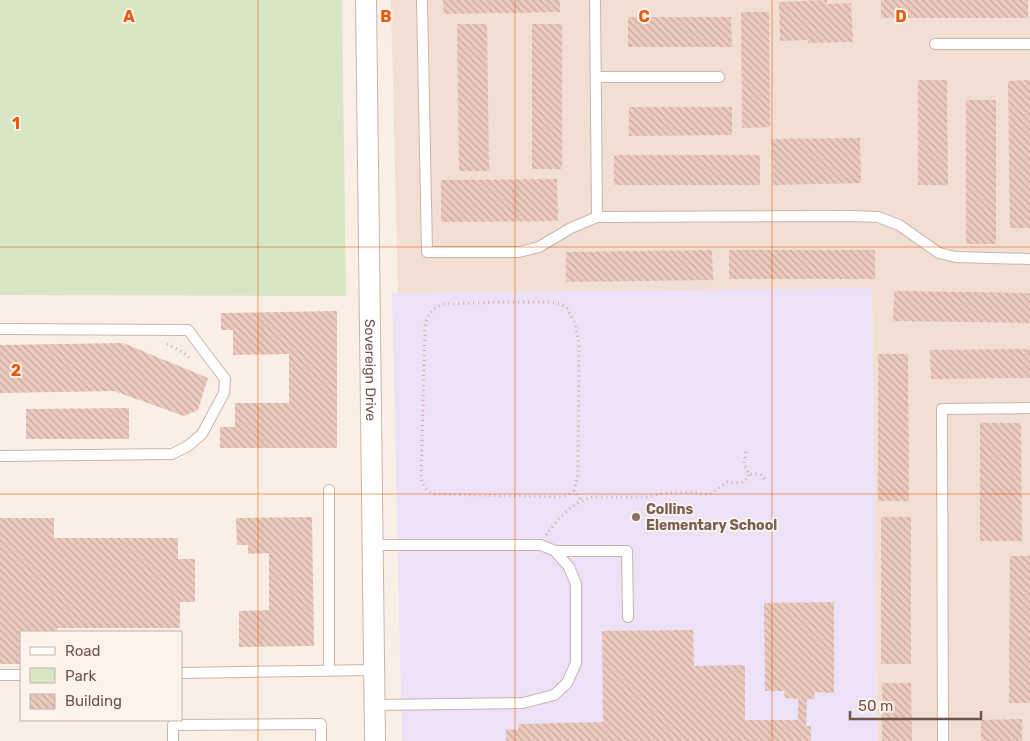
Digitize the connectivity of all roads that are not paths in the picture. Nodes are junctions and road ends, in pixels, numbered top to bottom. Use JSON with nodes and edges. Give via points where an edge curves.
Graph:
{"nodes":[{"id":1,"x":366,"y":0,"type":"edge"},
{"id":2,"x":422,"y":0,"type":"edge"},
{"id":3,"x":595,"y":0,"type":"edge"},
{"id":4,"x":935,"y":44,"type":"dead end"},
{"id":5,"x":1030,"y":44,"type":"edge"},
{"id":6,"x":596,"y":77,"type":"junction"},
{"id":7,"x":719,"y":77,"type":"dead end"},
{"id":8,"x":597,"y":217,"type":"junction"},
{"id":9,"x":1030,"y":259,"type":"edge"},
{"id":10,"x":0,"y":329,"type":"edge"},
{"id":11,"x":1030,"y":408,"type":"edge"},
{"id":12,"x":0,"y":456,"type":"edge"},
{"id":13,"x":329,"y":490,"type":"dead end"},
{"id":14,"x":373,"y":545,"type":"junction"},
{"id":15,"x":555,"y":551,"type":"junction"},
{"id":16,"x":628,"y":617,"type":"dead end"},
{"id":17,"x":330,"y":670,"type":"junction"},
{"id":18,"x":374,"y":670,"type":"junction"},
{"id":19,"x":182,"y":672,"type":"edge"},
{"id":20,"x":0,"y":675,"type":"edge"},
{"id":21,"x":20,"y":675,"type":"edge"},
{"id":22,"x":375,"y":705,"type":"junction"},
{"id":23,"x":173,"y":741,"type":"edge"},
{"id":24,"x":321,"y":741,"type":"edge"},
{"id":25,"x":375,"y":741,"type":"edge"},
{"id":26,"x":943,"y":741,"type":"edge"}],
"edges":[{"from":1,"to":14,"type":"street","name":"Sovereign Drive"},
{"from":2,"to":8,"type":"lane","via":[[426,252],[518,252],[539,247]]},
{"from":3,"to":6,"type":"lane"},
{"from":4,"to":5,"type":"lane"},
{"from":6,"to":7,"type":"lane"},
{"from":6,"to":8,"type":"lane"},
{"from":8,"to":9,"type":"lane","via":[[878,217],[899,225],[939,253],[956,257]]},
{"from":10,"to":12,"type":"lane","via":[[188,330],[225,379],[224,393],[202,434],[172,454]]},
{"from":11,"to":26,"type":"lane","via":[[942,409]]},
{"from":13,"to":17,"type":"lane"},
{"from":14,"to":15,"type":"lane","via":[[541,545]]},
{"from":14,"to":18,"type":"street","name":"Sovereign Drive"},
{"from":15,"to":16,"type":"lane","via":[[627,551]]},
{"from":15,"to":22,"type":"lane","via":[[569,567],[576,584],[576,663],[567,683],[554,696],[523,703]]},
{"from":17,"to":18,"type":"lane"},
{"from":17,"to":19,"type":"lane"},
{"from":18,"to":22,"type":"street","name":"Sovereign Drive"},
{"from":20,"to":21,"type":"lane"},
{"from":22,"to":25,"type":"street","name":"Sovereign Drive"},
{"from":23,"to":24,"type":"lane","via":[[173,726],[321,724]]}]}
